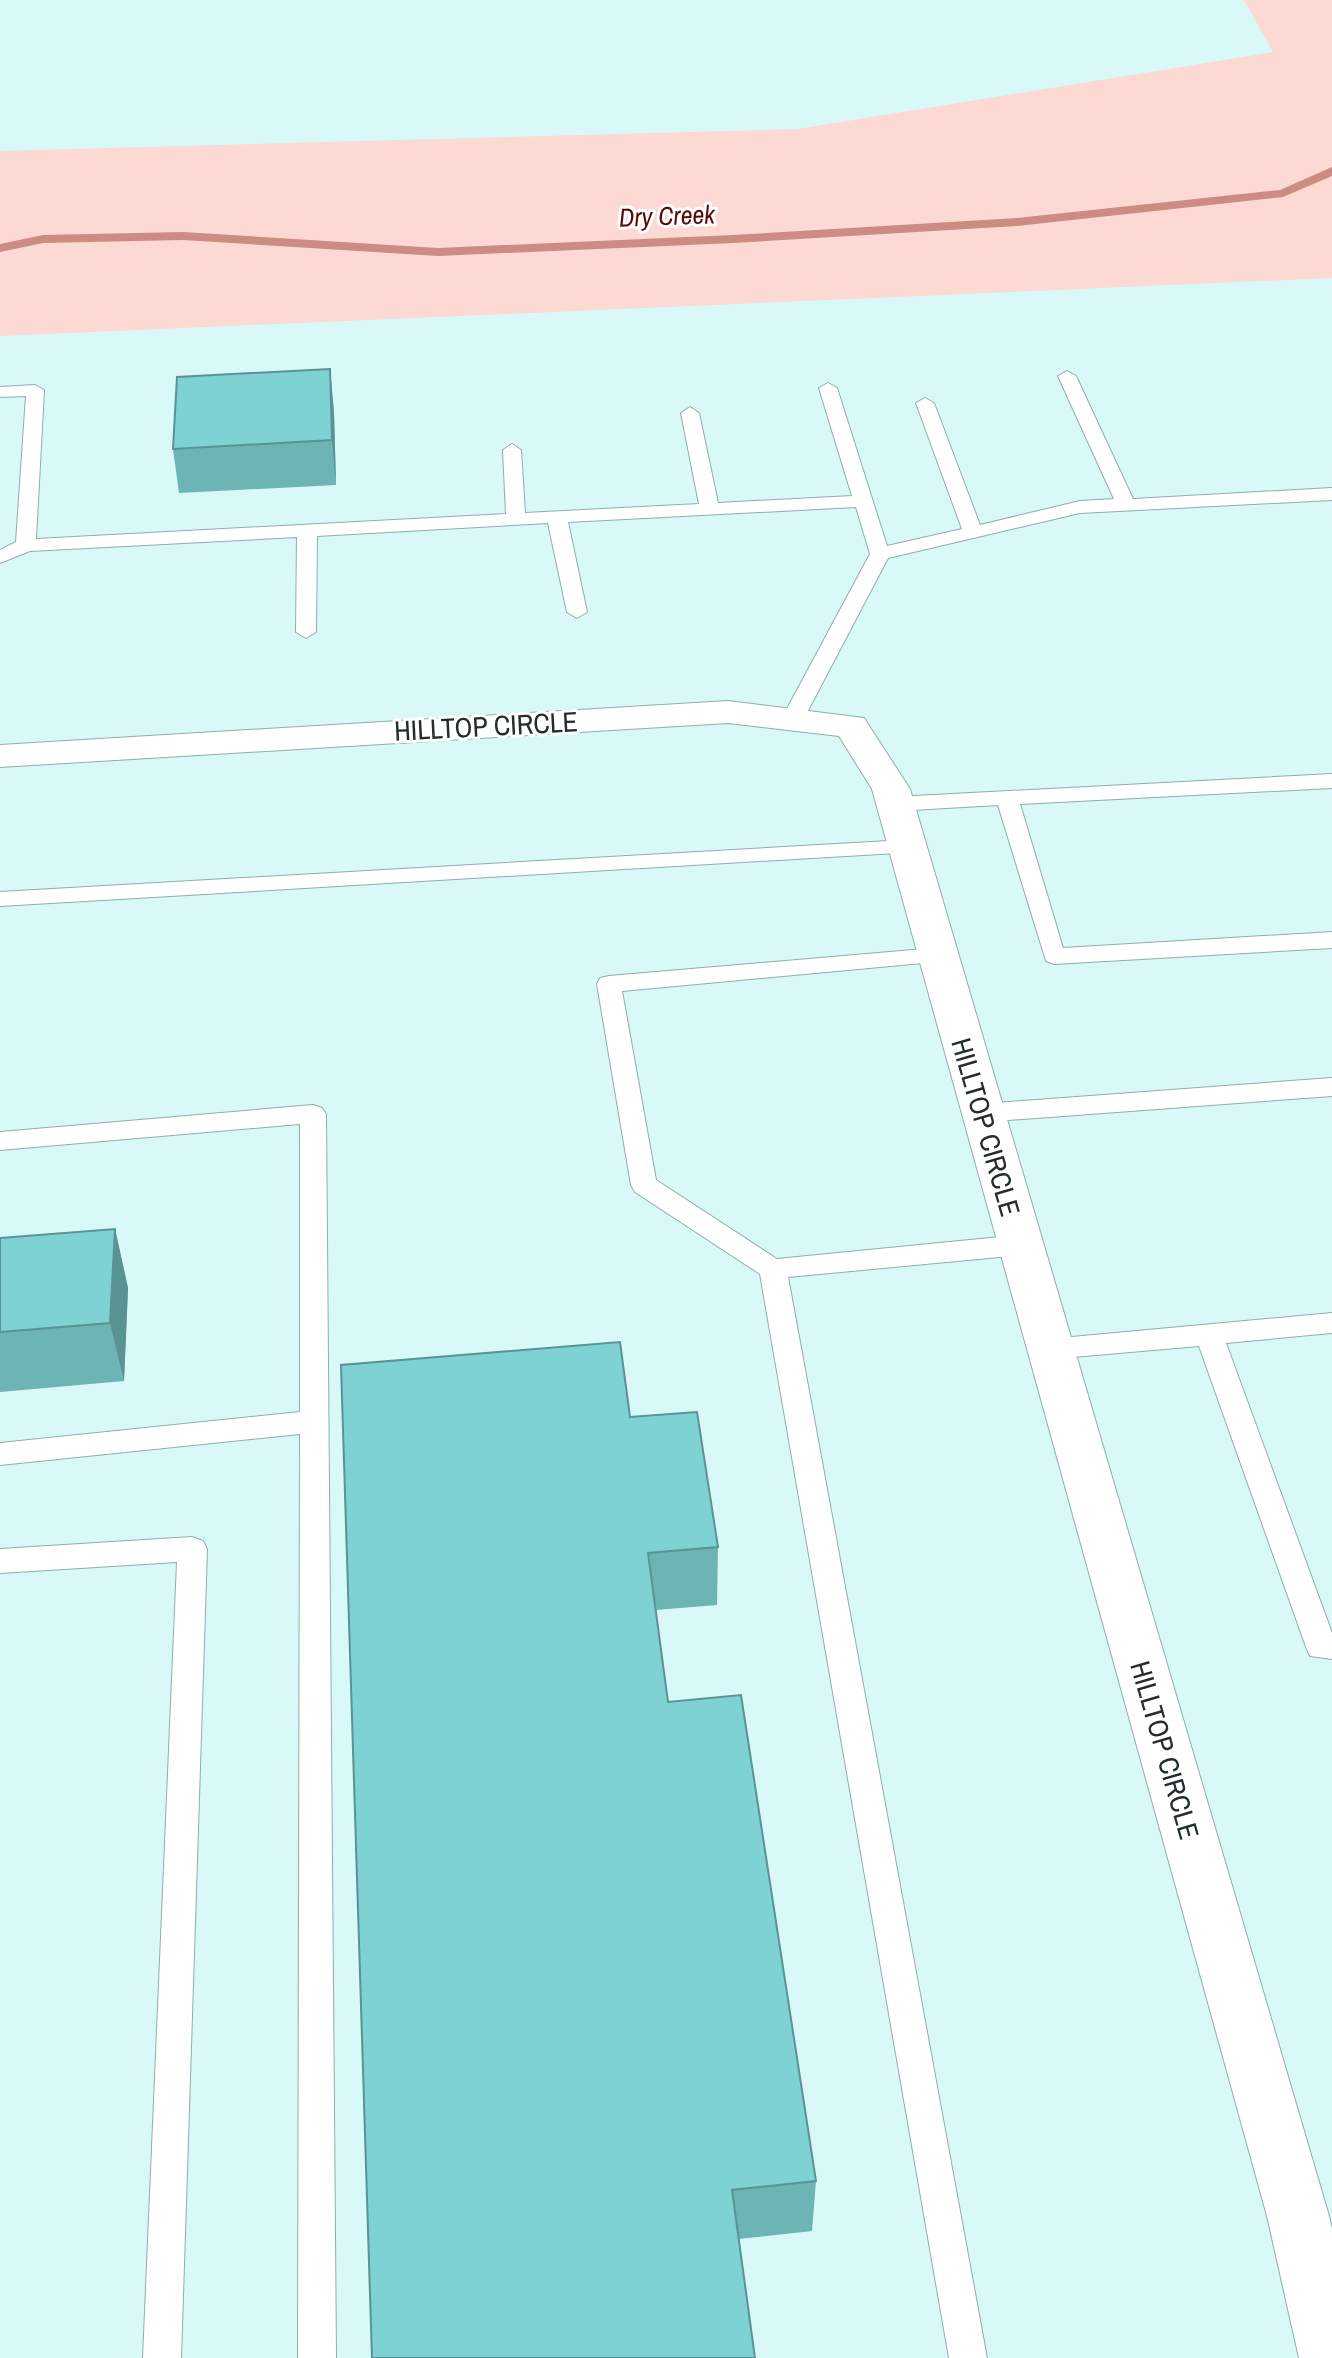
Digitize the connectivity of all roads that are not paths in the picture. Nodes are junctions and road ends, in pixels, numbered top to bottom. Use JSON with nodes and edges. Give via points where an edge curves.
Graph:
{"nodes":[{"id":1,"x":1067,"y":376,"type":"dead end"},
{"id":2,"x":828,"y":388,"type":"dead end"},
{"id":3,"x":0,"y":392,"type":"edge"},
{"id":4,"x":925,"y":403,"type":"dead end"},
{"id":5,"x":690,"y":413,"type":"dead end"},
{"id":6,"x":512,"y":450,"type":"dead end"},
{"id":7,"x":1332,"y":494,"type":"edge"},
{"id":8,"x":863,"y":501,"type":"junction"},
{"id":9,"x":1126,"y":505,"type":"junction"},
{"id":10,"x":710,"y":510,"type":"junction"},
{"id":11,"x":557,"y":518,"type":"junction"},
{"id":12,"x":516,"y":520,"type":"junction"},
{"id":13,"x":307,"y":531,"type":"junction"},
{"id":14,"x":973,"y":533,"type":"junction"},
{"id":15,"x":26,"y":545,"type":"junction"},
{"id":16,"x":880,"y":554,"type":"junction"},
{"id":17,"x":0,"y":557,"type":"edge"},
{"id":18,"x":577,"y":612,"type":"dead end"},
{"id":19,"x":306,"y":632,"type":"dead end"},
{"id":20,"x":792,"y":720,"type":"junction"},
{"id":21,"x":0,"y":756,"type":"edge"},
{"id":22,"x":1332,"y":781,"type":"edge"},
{"id":23,"x":1007,"y":798,"type":"junction"},
{"id":24,"x":895,"y":804,"type":"junction"},
{"id":25,"x":906,"y":847,"type":"junction"},
{"id":26,"x":0,"y":899,"type":"edge"},
{"id":27,"x":1332,"y":940,"type":"edge"},
{"id":28,"x":936,"y":956,"type":"junction"},
{"id":29,"x":1332,"y":1087,"type":"edge"},
{"id":30,"x":981,"y":1113,"type":"junction"},
{"id":31,"x":0,"y":1141,"type":"edge"},
{"id":32,"x":1020,"y":1245,"type":"junction"},
{"id":33,"x":773,"y":1269,"type":"junction"},
{"id":34,"x":1332,"y":1323,"type":"edge"},
{"id":35,"x":1209,"y":1334,"type":"junction"},
{"id":36,"x":1050,"y":1349,"type":"junction"},
{"id":37,"x":314,"y":1422,"type":"junction"},
{"id":38,"x":0,"y":1454,"type":"edge"},
{"id":39,"x":0,"y":1561,"type":"edge"},
{"id":40,"x":1332,"y":1646,"type":"edge"},
{"id":41,"x":162,"y":2358,"type":"edge"},
{"id":42,"x":317,"y":2358,"type":"edge"},
{"id":43,"x":968,"y":2358,"type":"edge"},
{"id":44,"x":1331,"y":2358,"type":"edge"}],
"edges":[{"from":1,"to":9,"type":"lane"},
{"from":2,"to":8,"type":"lane"},
{"from":3,"to":15,"type":"lane","via":[[35,390]]},
{"from":4,"to":14,"type":"lane"},
{"from":5,"to":10,"type":"lane"},
{"from":6,"to":12,"type":"lane"},
{"from":7,"to":9,"type":"lane"},
{"from":8,"to":10,"type":"lane"},
{"from":8,"to":16,"type":"lane"},
{"from":9,"to":14,"type":"lane","via":[[1080,507]]},
{"from":10,"to":11,"type":"lane"},
{"from":11,"to":12,"type":"lane"},
{"from":11,"to":18,"type":"lane"},
{"from":12,"to":13,"type":"lane"},
{"from":13,"to":15,"type":"lane"},
{"from":13,"to":19,"type":"lane"},
{"from":14,"to":16,"type":"lane"},
{"from":15,"to":17,"type":"lane"},
{"from":16,"to":20,"type":"lane"},
{"from":20,"to":21,"type":"street","name":"HILLTOP CIRCLE","via":[[728,712]]},
{"from":20,"to":24,"type":"street","name":"HILLTOP CIRCLE","via":[[851,726]]},
{"from":22,"to":23,"type":"lane"},
{"from":23,"to":24,"type":"lane"},
{"from":23,"to":27,"type":"lane","via":[[1054,956]]},
{"from":24,"to":25,"type":"street","name":"HILLTOP CIRCLE"},
{"from":25,"to":26,"type":"lane"},
{"from":25,"to":28,"type":"street","name":"HILLTOP CIRCLE"},
{"from":28,"to":30,"type":"street","name":"HILLTOP CIRCLE"},
{"from":28,"to":33,"type":"lane","via":[[609,984],[644,1185]]},
{"from":29,"to":30,"type":"lane"},
{"from":30,"to":32,"type":"street","name":"HILLTOP CIRCLE"},
{"from":31,"to":37,"type":"lane","via":[[313,1114]]},
{"from":32,"to":33,"type":"lane"},
{"from":32,"to":36,"type":"street","name":"HILLTOP CIRCLE"},
{"from":33,"to":43,"type":"lane"},
{"from":34,"to":35,"type":"lane"},
{"from":35,"to":36,"type":"lane"},
{"from":35,"to":40,"type":"lane","via":[[1321,1647]]},
{"from":36,"to":44,"type":"street","name":"HILLTOP CIRCLE","via":[[1298,2216]]},
{"from":37,"to":38,"type":"lane"},
{"from":37,"to":42,"type":"lane"},
{"from":39,"to":41,"type":"lane","via":[[192,1549]]}]}
